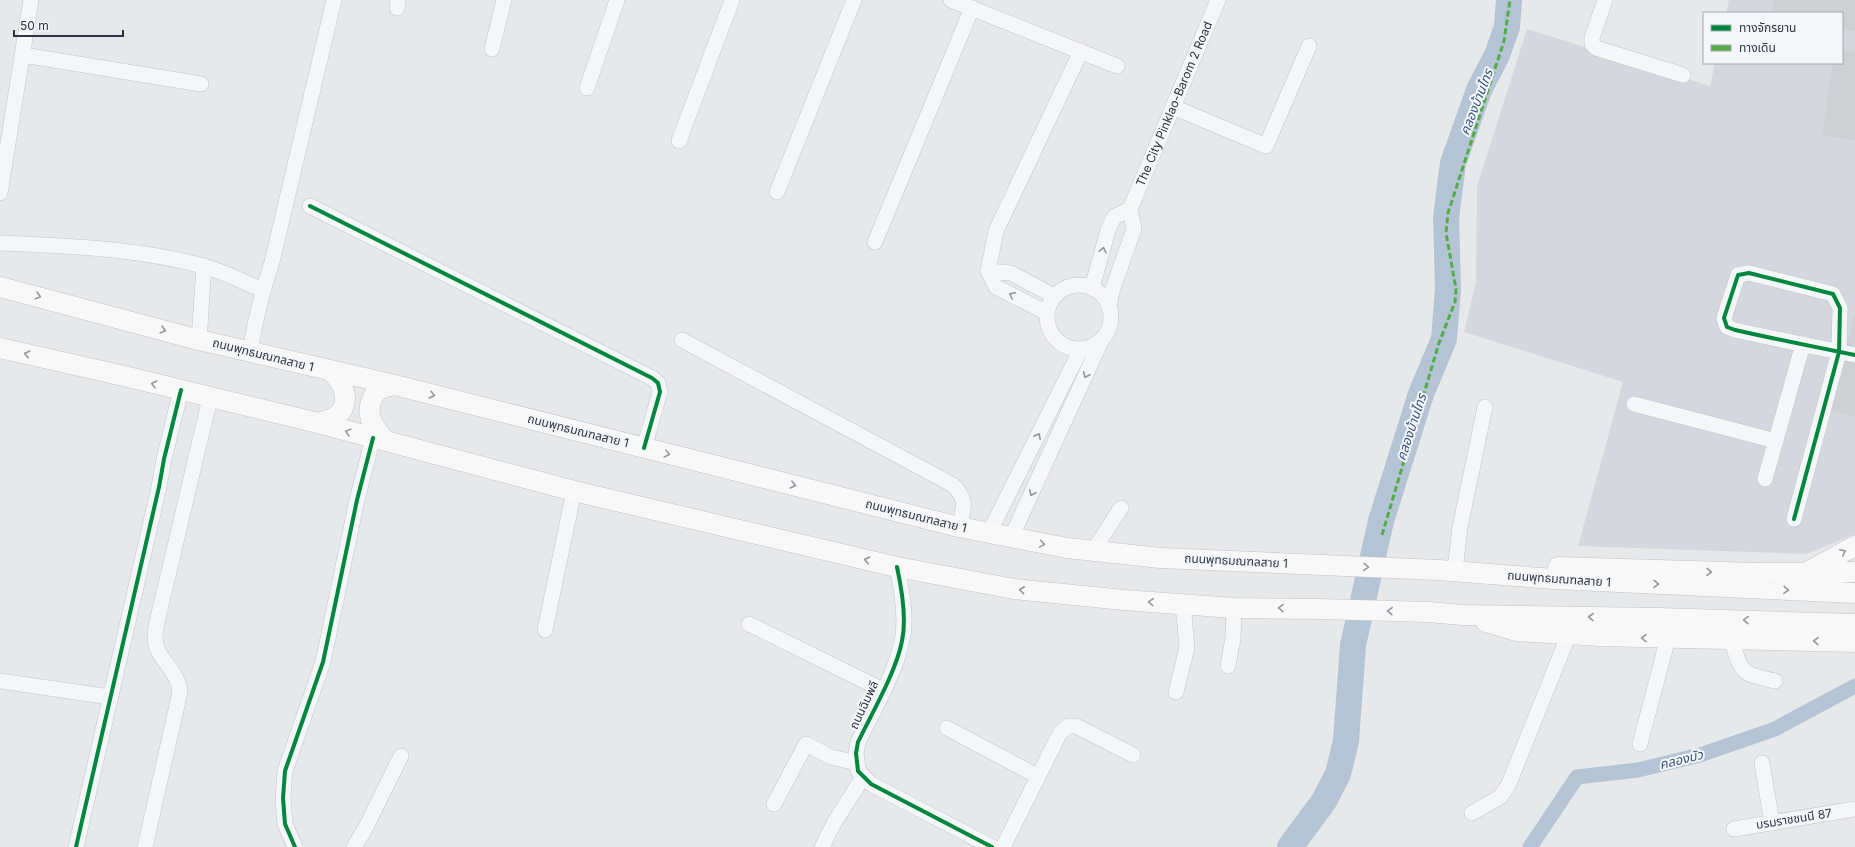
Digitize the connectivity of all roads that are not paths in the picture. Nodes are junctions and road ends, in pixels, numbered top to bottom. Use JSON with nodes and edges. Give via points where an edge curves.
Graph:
{"nodes":[{"id":1,"x":31,"y":0,"type":"edge"},
{"id":2,"x":334,"y":0,"type":"edge"},
{"id":3,"x":504,"y":0,"type":"edge"},
{"id":4,"x":617,"y":0,"type":"edge"},
{"id":5,"x":732,"y":0,"type":"edge"},
{"id":6,"x":854,"y":0,"type":"edge"},
{"id":7,"x":951,"y":0,"type":"edge"},
{"id":8,"x":1218,"y":0,"type":"edge"},
{"id":9,"x":1605,"y":0,"type":"edge"},
{"id":10,"x":972,"y":8,"type":"junction"},
{"id":11,"x":1309,"y":46,"type":"dead end"},
{"id":12,"x":492,"y":49,"type":"dead end"},
{"id":13,"x":1081,"y":51,"type":"junction"},
{"id":14,"x":23,"y":54,"type":"junction"},
{"id":15,"x":1117,"y":66,"type":"dead end"},
{"id":16,"x":1683,"y":75,"type":"dead end"},
{"id":17,"x":201,"y":84,"type":"dead end"},
{"id":18,"x":588,"y":88,"type":"dead end"},
{"id":19,"x":1173,"y":107,"type":"junction"},
{"id":20,"x":680,"y":141,"type":"dead end"},
{"id":21,"x":776,"y":192,"type":"dead end"},
{"id":22,"x":0,"y":193,"type":"edge"},
{"id":23,"x":310,"y":206,"type":"dead end"},
{"id":24,"x":1130,"y":209,"type":"junction"},
{"id":25,"x":874,"y":242,"type":"dead end"},
{"id":26,"x":0,"y":243,"type":"edge"},
{"id":27,"x":204,"y":266,"type":"junction"},
{"id":28,"x":988,"y":271,"type":"junction"},
{"id":29,"x":0,"y":287,"type":"edge"},
{"id":30,"x":1092,"y":288,"type":"junction"},
{"id":31,"x":263,"y":290,"type":"junction"},
{"id":32,"x":1054,"y":296,"type":"junction"},
{"id":33,"x":1109,"y":308,"type":"junction"},
{"id":34,"x":1047,"y":313,"type":"junction"},
{"id":35,"x":1102,"y":339,"type":"junction"},
{"id":36,"x":199,"y":340,"type":"junction"},
{"id":37,"x":682,"y":340,"type":"dead end"},
{"id":38,"x":1802,"y":344,"type":"junction"},
{"id":39,"x":0,"y":348,"type":"edge"},
{"id":40,"x":1081,"y":350,"type":"junction"},
{"id":41,"x":250,"y":352,"type":"junction"},
{"id":42,"x":1839,"y":352,"type":"junction"},
{"id":43,"x":1855,"y":355,"type":"edge"},
{"id":44,"x":332,"y":372,"type":"junction"},
{"id":45,"x":394,"y":386,"type":"junction"},
{"id":46,"x":181,"y":390,"type":"junction"},
{"id":47,"x":210,"y":398,"type":"junction"},
{"id":48,"x":1634,"y":404,"type":"dead end"},
{"id":49,"x":1485,"y":408,"type":"dead end"},
{"id":50,"x":318,"y":424,"type":"junction"},
{"id":51,"x":379,"y":440,"type":"junction"},
{"id":52,"x":1776,"y":441,"type":"junction"},
{"id":53,"x":644,"y":448,"type":"junction"},
{"id":54,"x":1765,"y":479,"type":"dead end"},
{"id":55,"x":574,"y":491,"type":"junction"},
{"id":56,"x":1121,"y":508,"type":"dead end"},
{"id":57,"x":1794,"y":519,"type":"dead end"},
{"id":58,"x":959,"y":527,"type":"junction"},
{"id":59,"x":989,"y":533,"type":"junction"},
{"id":60,"x":1011,"y":538,"type":"junction"},
{"id":61,"x":1855,"y":546,"type":"edge"},
{"id":62,"x":1093,"y":552,"type":"junction"},
{"id":63,"x":897,"y":567,"type":"junction"},
{"id":64,"x":1455,"y":571,"type":"junction"},
{"id":65,"x":1807,"y":572,"type":"junction"},
{"id":66,"x":1855,"y":572,"type":"edge"},
{"id":67,"x":1855,"y":593,"type":"edge"},
{"id":68,"x":1183,"y":604,"type":"junction"},
{"id":69,"x":1234,"y":608,"type":"junction"},
{"id":70,"x":1463,"y":616,"type":"junction"},
{"id":71,"x":749,"y":624,"type":"dead end"},
{"id":72,"x":1855,"y":624,"type":"edge"},
{"id":73,"x":545,"y":630,"type":"dead end"},
{"id":74,"x":1569,"y":634,"type":"junction"},
{"id":75,"x":1668,"y":638,"type":"junction"},
{"id":76,"x":1730,"y":640,"type":"junction"},
{"id":77,"x":1855,"y":642,"type":"edge"},
{"id":78,"x":1228,"y":666,"type":"dead end"},
{"id":79,"x":1775,"y":681,"type":"dead end"},
{"id":80,"x":0,"y":682,"type":"edge"},
{"id":81,"x":883,"y":690,"type":"junction"},
{"id":82,"x":1176,"y":692,"type":"dead end"},
{"id":83,"x":110,"y":697,"type":"junction"},
{"id":84,"x":947,"y":728,"type":"dead end"},
{"id":85,"x":1640,"y":744,"type":"dead end"},
{"id":86,"x":1133,"y":755,"type":"dead end"},
{"id":87,"x":401,"y":756,"type":"dead end"},
{"id":88,"x":1762,"y":762,"type":"dead end"},
{"id":89,"x":857,"y":763,"type":"junction"},
{"id":90,"x":1037,"y":776,"type":"junction"},
{"id":91,"x":863,"y":777,"type":"junction"},
{"id":92,"x":774,"y":804,"type":"dead end"},
{"id":93,"x":1855,"y":809,"type":"edge"},
{"id":94,"x":1472,"y":813,"type":"dead end"},
{"id":95,"x":1772,"y":823,"type":"junction"},
{"id":96,"x":1734,"y":829,"type":"dead end"},
{"id":97,"x":292,"y":846,"type":"edge"},
{"id":98,"x":76,"y":847,"type":"edge"},
{"id":99,"x":144,"y":847,"type":"edge"},
{"id":100,"x":354,"y":847,"type":"edge"},
{"id":101,"x":822,"y":847,"type":"edge"},
{"id":102,"x":992,"y":847,"type":"edge"},
{"id":103,"x":1003,"y":847,"type":"edge"}],
"edges":[{"from":1,"to":14,"type":"street"},
{"from":2,"to":31,"type":"street","via":[[272,262]]},
{"from":3,"to":12,"type":"street"},
{"from":4,"to":18,"type":"street"},
{"from":5,"to":20,"type":"street"},
{"from":6,"to":21,"type":"street"},
{"from":7,"to":10,"type":"street"},
{"from":8,"to":19,"type":"street","name":"The City Pinklao-Barom 2 Road"},
{"from":9,"to":16,"type":"street","via":[[1592,38],[1592,44],[1596,48]]},
{"from":10,"to":13,"type":"street"},
{"from":10,"to":25,"type":"street"},
{"from":11,"to":19,"type":"street","via":[[1266,146]]},
{"from":13,"to":15,"type":"street"},
{"from":13,"to":28,"type":"street","via":[[996,231]]},
{"from":14,"to":17,"type":"street"},
{"from":14,"to":22,"type":"street"},
{"from":19,"to":24,"type":"street","name":"The City Pinklao-Barom 2 Road"},
{"from":23,"to":53,"type":"street","via":[[652,378],[658,384],[660,392]]},
{"from":30,"to":24,"type":"street","one_way":true,"via":[[1114,217]]},
{"from":24,"to":33,"type":"street","via":[[1134,229],[1112,291]]},
{"from":26,"to":27,"type":"street","via":[[88,247],[158,256]]},
{"from":27,"to":31,"type":"street"},
{"from":27,"to":36,"type":"street"},
{"from":28,"to":32,"type":"street","via":[[1011,273]]},
{"from":34,"to":28,"type":"street","one_way":true,"via":[[996,287]]},
{"from":29,"to":36,"type":"main road","name":"ถนนพุทธมณฑลสาย 1","one_way":true},
{"from":30,"to":32,"type":"street","via":[[1072,286],[1062,289]]},
{"from":30,"to":33,"type":"street","via":[[1100,293]]},
{"from":31,"to":41,"type":"street"},
{"from":32,"to":34,"type":"street"},
{"from":33,"to":35,"type":"street","via":[[1110,324]]},
{"from":34,"to":40,"type":"street","via":[[1048,327],[1053,337],[1071,349]]},
{"from":35,"to":40,"type":"street"},
{"from":35,"to":60,"type":"street","one_way":true},
{"from":36,"to":41,"type":"main road","name":"ถนนพุทธมณฑลสาย 1"},
{"from":37,"to":58,"type":"street","via":[[953,485],[962,494]]},
{"from":38,"to":42,"type":"street"},
{"from":38,"to":42,"type":"street","via":[[1726,327],[1724,318],[1738,275],[1749,273],[1833,294],[1840,308]]},
{"from":38,"to":52,"type":"street"},
{"from":46,"to":39,"type":"main road","one_way":true},
{"from":59,"to":40,"type":"street","one_way":true},
{"from":41,"to":44,"type":"main road","name":"ถนนพุทธมณฑลสาย 1"},
{"from":42,"to":43,"type":"street"},
{"from":42,"to":57,"type":"street"},
{"from":44,"to":45,"type":"main road","name":"ถนนพุทธมณฑลสาย 1"},
{"from":44,"to":50,"type":"main road","via":[[344,386],[344,404],[334,418]]},
{"from":45,"to":51,"type":"main road","via":[[381,387],[375,392],[369,409]]},
{"from":45,"to":53,"type":"main road","name":"ถนนพุทธมณฑลสาย 1","one_way":true},
{"from":46,"to":47,"type":"main road"},
{"from":46,"to":83,"type":"street"},
{"from":47,"to":50,"type":"main road"},
{"from":47,"to":99,"type":"street","via":[[157,622],[157,647],[179,681],[180,692]]},
{"from":48,"to":52,"type":"street"},
{"from":49,"to":64,"type":"street","via":[[1460,527]]},
{"from":51,"to":50,"type":"main road","one_way":true},
{"from":51,"to":55,"type":"main road"},
{"from":51,"to":97,"type":"street","via":[[357,500],[323,662],[285,771],[282,798],[285,824]]},
{"from":52,"to":54,"type":"street"},
{"from":53,"to":58,"type":"main road","name":"ถนนพุทธมณฑลสาย 1","one_way":true},
{"from":63,"to":55,"type":"main road","one_way":true},
{"from":55,"to":73,"type":"street"},
{"from":56,"to":62,"type":"street"},
{"from":58,"to":59,"type":"main road","name":"ถนนพุทธมณฑลสาย 1"},
{"from":59,"to":60,"type":"main road","name":"ถนนพุทธมณฑลสาย 1"},
{"from":60,"to":62,"type":"main road","name":"ถนนพุทธมณฑลสาย 1","one_way":true},
{"from":65,"to":61,"type":"main road","one_way":true},
{"from":62,"to":64,"type":"main road","name":"ถนนพุทธมณฑลสาย 1","one_way":true,"via":[[1161,558]]},
{"from":68,"to":63,"type":"main road","one_way":true,"via":[[1014,589]]},
{"from":63,"to":81,"type":"street","name":"ถนนฉิมพลี","via":[[903,604],[902,640]]},
{"from":64,"to":65,"type":"main road","one_way":true,"via":[[1509,566]]},
{"from":64,"to":67,"type":"main road","name":"ถนนพุทธมณฑลสาย 1","one_way":true,"via":[[1617,583]]},
{"from":65,"to":66,"type":"main road"},
{"from":68,"to":69,"type":"main road"},
{"from":68,"to":82,"type":"street","via":[[1187,647]]},
{"from":70,"to":69,"type":"main road","one_way":true,"via":[[1428,612]]},
{"from":69,"to":78,"type":"street","via":[[1233,638]]},
{"from":72,"to":70,"type":"main road","one_way":true},
{"from":70,"to":74,"type":"main road","via":[[1516,631]]},
{"from":71,"to":81,"type":"street"},
{"from":75,"to":74,"type":"main road","one_way":true},
{"from":74,"to":94,"type":"street","via":[[1508,786],[1500,797]]},
{"from":75,"to":76,"type":"main road"},
{"from":75,"to":85,"type":"street"},
{"from":77,"to":76,"type":"main road","one_way":true},
{"from":76,"to":79,"type":"street","via":[[1741,668],[1748,675]]},
{"from":80,"to":83,"type":"street"},
{"from":81,"to":89,"type":"street","name":"ถนนฉิมพลี","via":[[858,742]]},
{"from":83,"to":98,"type":"street"},
{"from":84,"to":90,"type":"street"},
{"from":86,"to":90,"type":"street","via":[[1076,726],[1068,726],[1060,733]]},
{"from":87,"to":100,"type":"street"},
{"from":88,"to":95,"type":"street"},
{"from":89,"to":91,"type":"street","name":"ถนนฉิมพลี","via":[[858,771]]},
{"from":89,"to":92,"type":"street","via":[[831,757],[806,744]]},
{"from":90,"to":103,"type":"street"},
{"from":91,"to":101,"type":"street","via":[[834,822]]},
{"from":91,"to":102,"type":"street","via":[[893,796]]},
{"from":93,"to":95,"type":"street","name":"บรมราชชนนี 87"},
{"from":95,"to":96,"type":"street","name":"บรมราชชนนี 87"}]}
